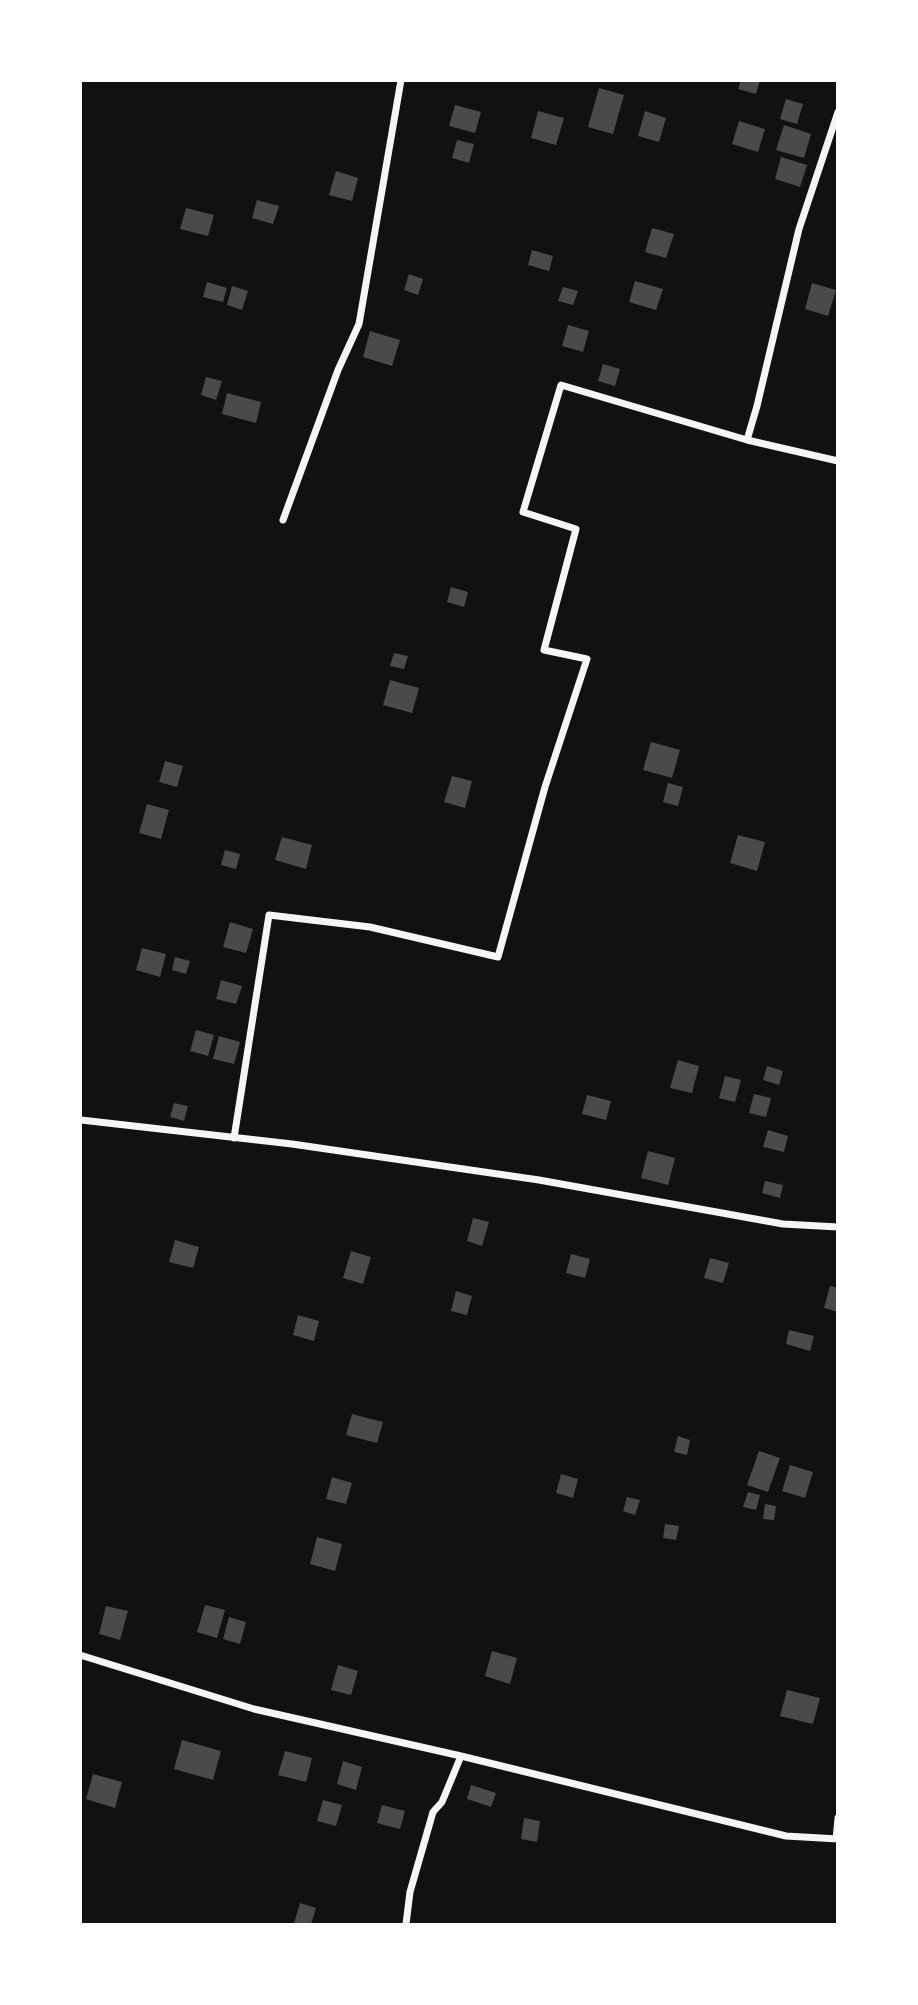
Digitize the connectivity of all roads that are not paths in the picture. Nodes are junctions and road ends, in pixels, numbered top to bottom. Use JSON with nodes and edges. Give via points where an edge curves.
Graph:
{"nodes":[{"id":1,"x":401,"y":80,"type":"edge"},
{"id":2,"x":838,"y":112,"type":"edge"},
{"id":3,"x":747,"y":440,"type":"junction"},
{"id":4,"x":838,"y":461,"type":"edge"},
{"id":5,"x":283,"y":520,"type":"dead end"},
{"id":6,"x":80,"y":1120,"type":"edge"},
{"id":7,"x":234,"y":1138,"type":"junction"},
{"id":8,"x":838,"y":1227,"type":"edge"},
{"id":9,"x":80,"y":1655,"type":"edge"},
{"id":10,"x":461,"y":1756,"type":"junction"},
{"id":11,"x":838,"y":1818,"type":"edge"},
{"id":12,"x":837,"y":1839,"type":"edge"},
{"id":13,"x":406,"y":1924,"type":"edge"}],
"edges":[{"from":1,"to":5,"type":"street","via":[[359,324]]},
{"from":2,"to":3,"type":"street","via":[[799,229]]},
{"from":3,"to":4,"type":"street"},
{"from":3,"to":7,"type":"street","via":[[561,385],[523,512],[576,529],[544,650],[587,659],[545,787],[498,957],[370,927],[269,915]]},
{"from":6,"to":7,"type":"street"},
{"from":7,"to":8,"type":"street","via":[[538,1180],[783,1224]]},
{"from":9,"to":10,"type":"street","via":[[254,1709]]},
{"from":10,"to":12,"type":"street","via":[[786,1836]]},
{"from":10,"to":13,"type":"street","via":[[442,1802],[433,1812],[410,1892]]},
{"from":11,"to":12,"type":"street"}]}
